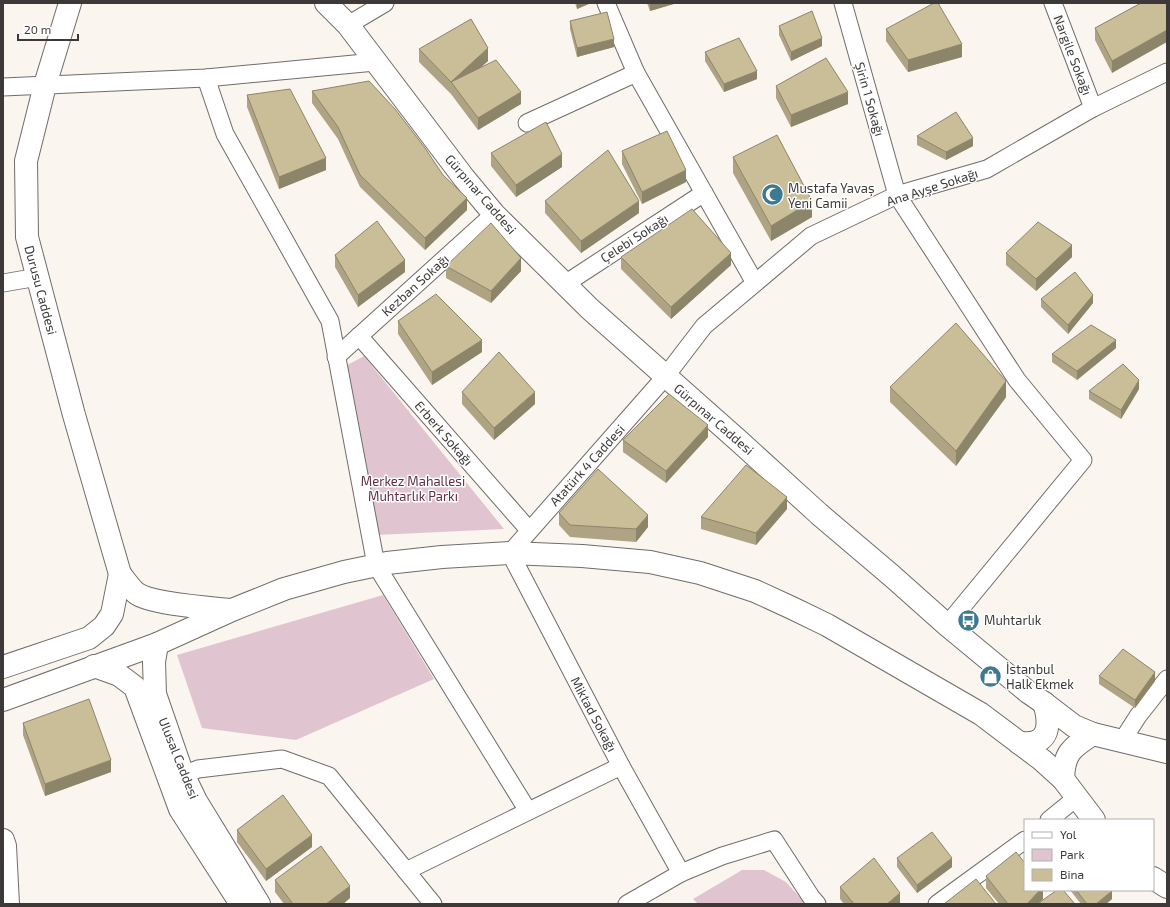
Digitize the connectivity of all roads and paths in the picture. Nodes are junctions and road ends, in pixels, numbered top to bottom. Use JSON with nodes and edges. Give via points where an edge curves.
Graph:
{"nodes":[{"id":1,"x":70,"y":3,"type":"edge"},
{"id":2,"x":326,"y":3,"type":"edge"},
{"id":3,"x":385,"y":3,"type":"edge"},
{"id":4,"x":606,"y":3,"type":"edge"},
{"id":5,"x":843,"y":3,"type":"edge"},
{"id":6,"x":1053,"y":3,"type":"edge"},
{"id":7,"x":348,"y":25,"type":"junction"},
{"id":8,"x":375,"y":62,"type":"junction"},
{"id":9,"x":1167,"y":72,"type":"edge"},
{"id":10,"x":636,"y":73,"type":"junction"},
{"id":11,"x":206,"y":78,"type":"junction"},
{"id":12,"x":45,"y":85,"type":"junction"},
{"id":13,"x":3,"y":87,"type":"edge"},
{"id":14,"x":1093,"y":108,"type":"junction"},
{"id":15,"x":526,"y":124,"type":"dead end"},
{"id":16,"x":704,"y":193,"type":"junction"},
{"id":17,"x":897,"y":195,"type":"junction"},
{"id":18,"x":494,"y":214,"type":"junction"},
{"id":19,"x":38,"y":277,"type":"junction"},
{"id":20,"x":3,"y":283,"type":"edge"},
{"id":21,"x":755,"y":283,"type":"junction"},
{"id":22,"x":565,"y":284,"type":"junction"},
{"id":23,"x":359,"y":336,"type":"junction"},
{"id":24,"x":336,"y":357,"type":"junction"},
{"id":25,"x":665,"y":377,"type":"junction"},
{"id":26,"x":529,"y":530,"type":"junction"},
{"id":27,"x":510,"y":553,"type":"junction"},
{"id":28,"x":376,"y":565,"type":"junction"},
{"id":29,"x":120,"y":574,"type":"junction"},
{"id":30,"x":232,"y":610,"type":"junction"},
{"id":31,"x":948,"y":625,"type":"junction"},
{"id":32,"x":156,"y":644,"type":"junction"},
{"id":33,"x":94,"y":666,"type":"junction"},
{"id":34,"x":3,"y":667,"type":"edge"},
{"id":35,"x":1167,"y":679,"type":"edge"},
{"id":36,"x":3,"y":700,"type":"edge"},
{"id":37,"x":1044,"y":703,"type":"junction"},
{"id":38,"x":1092,"y":734,"type":"junction"},
{"id":39,"x":1122,"y":741,"type":"junction"},
{"id":40,"x":1019,"y":743,"type":"junction"},
{"id":41,"x":1167,"y":752,"type":"edge"},
{"id":42,"x":621,"y":766,"type":"junction"},
{"id":43,"x":177,"y":778,"type":"junction"},
{"id":44,"x":1063,"y":779,"type":"junction"},
{"id":45,"x":1076,"y":798,"type":"junction"},
{"id":46,"x":528,"y":811,"type":"junction"},
{"id":47,"x":1050,"y":819,"type":"edge"},
{"id":48,"x":1093,"y":819,"type":"edge"},
{"id":49,"x":3,"y":840,"type":"edge"},
{"id":50,"x":1024,"y":841,"type":"edge"},
{"id":51,"x":401,"y":865,"type":"junction"},
{"id":52,"x":681,"y":873,"type":"junction"},
{"id":53,"x":1154,"y":879,"type":"edge"},
{"id":54,"x":1167,"y":887,"type":"edge"},
{"id":55,"x":8,"y":904,"type":"edge"},
{"id":56,"x":241,"y":904,"type":"edge"},
{"id":57,"x":259,"y":904,"type":"edge"},
{"id":58,"x":434,"y":904,"type":"edge"},
{"id":59,"x":627,"y":904,"type":"edge"},
{"id":60,"x":817,"y":904,"type":"edge"},
{"id":61,"x":937,"y":904,"type":"edge"}],
"edges":[{"from":1,"to":12,"type":"main road","name":"Durusu Caddesi"},
{"from":2,"to":7,"type":"main road","name":"Gürpınar Caddesi"},
{"from":3,"to":7,"type":"street"},
{"from":4,"to":10,"type":"street"},
{"from":5,"to":17,"type":"street","name":"Şirin 1 Sokağı"},
{"from":6,"to":14,"type":"street","name":"Nargile Sokağı"},
{"from":7,"to":8,"type":"main road","name":"Gürpınar Caddesi"},
{"from":8,"to":11,"type":"street"},
{"from":8,"to":18,"type":"main road","name":"Gürpınar Caddesi"},
{"from":9,"to":14,"type":"street","name":"Ana Ayşe Sokağı"},
{"from":10,"to":15,"type":"street"},
{"from":10,"to":16,"type":"street"},
{"from":11,"to":12,"type":"street"},
{"from":11,"to":24,"type":"street","via":[[224,134],[330,321]]},
{"from":12,"to":13,"type":"street"},
{"from":12,"to":19,"type":"main road","name":"Durusu Caddesi","via":[[26,161],[27,237]]},
{"from":14,"to":17,"type":"street","name":"Ana Ayşe Sokağı","via":[[987,169]]},
{"from":16,"to":21,"type":"street"},
{"from":16,"to":22,"type":"street","name":"Çelebi Sokağı"},
{"from":17,"to":21,"type":"street","name":"Ana Ayşe Sokağı","via":[[811,236]]},
{"from":17,"to":31,"type":"street","name":"Şirin 1 Sokağı","via":[[1017,380],[1082,460]]},
{"from":18,"to":22,"type":"main road","name":"Gürpınar Caddesi"},
{"from":18,"to":23,"type":"street","name":"Kezban Sokağı"},
{"from":19,"to":20,"type":"street"},
{"from":19,"to":29,"type":"main road","name":"Durusu Caddesi","via":[[74,415]]},
{"from":21,"to":25,"type":"street","name":"Ana Ayşe Sokağı","via":[[704,326]]},
{"from":22,"to":25,"type":"main road","name":"Gürpınar Caddesi"},
{"from":23,"to":24,"type":"street","name":"Kezban Sokağı"},
{"from":23,"to":26,"type":"street","name":"Erberk Sokağı"},
{"from":24,"to":28,"type":"street"},
{"from":25,"to":26,"type":"street","name":"Atatürk 4 Caddesi"},
{"from":25,"to":31,"type":"main road","name":"Gürpınar Caddesi"},
{"from":26,"to":27,"type":"street","name":"Atatürk 4 Caddesi"},
{"from":27,"to":28,"type":"main road","via":[[442,557]]},
{"from":27,"to":40,"type":"main road","via":[[650,562],[700,573],[755,591],[834,629],[981,714]]},
{"from":27,"to":42,"type":"street","name":"Miktad Sokağı"},
{"from":28,"to":30,"type":"main road","via":[[284,589]]},
{"from":28,"to":46,"type":"street"},
{"from":29,"to":30,"type":"main road","via":[[137,593],[155,600]]},
{"from":29,"to":34,"type":"main road","via":[[112,614],[104,626],[89,638]]},
{"from":30,"to":32,"type":"main road"},
{"from":31,"to":37,"type":"main road","name":"Gürpınar Caddesi"},
{"from":32,"to":33,"type":"main road"},
{"from":32,"to":43,"type":"main road","name":"Ulusal Caddesi","via":[[155,694]]},
{"from":33,"to":36,"type":"main road"},
{"from":33,"to":43,"type":"main road","via":[[119,675],[135,687]]},
{"from":35,"to":39,"type":"street"},
{"from":37,"to":38,"type":"main road","name":"Gürpınar Caddesi","via":[[1074,726]]},
{"from":37,"to":40,"type":"main road","via":[[1048,714],[1045,733],[1038,741]]},
{"from":38,"to":39,"type":"main road","name":"Gürpınar Caddesi"},
{"from":38,"to":44,"type":"main road","via":[[1076,745],[1068,755],[1063,764]]},
{"from":39,"to":41,"type":"main road","name":"Gürpınar Caddesi"},
{"from":40,"to":44,"type":"main road"},
{"from":42,"to":46,"type":"street"},
{"from":42,"to":52,"type":"street","name":"Miktad Sokağı"},
{"from":43,"to":51,"type":"street","via":[[198,768],[282,759],[329,776]]},
{"from":43,"to":56,"type":"main road","via":[[180,809]]},
{"from":43,"to":57,"type":"main road","name":"Ulusal Caddesi","via":[[196,801]]},
{"from":44,"to":45,"type":"main road"},
{"from":45,"to":47,"type":"street"},
{"from":45,"to":48,"type":"main road"},
{"from":46,"to":51,"type":"street"},
{"from":49,"to":55,"type":"main road"},
{"from":50,"to":61,"type":"street"},
{"from":51,"to":58,"type":"street"},
{"from":52,"to":59,"type":"street"},
{"from":52,"to":60,"type":"street","via":[[722,856],[774,840]]},
{"from":53,"to":54,"type":"main road"}]}
